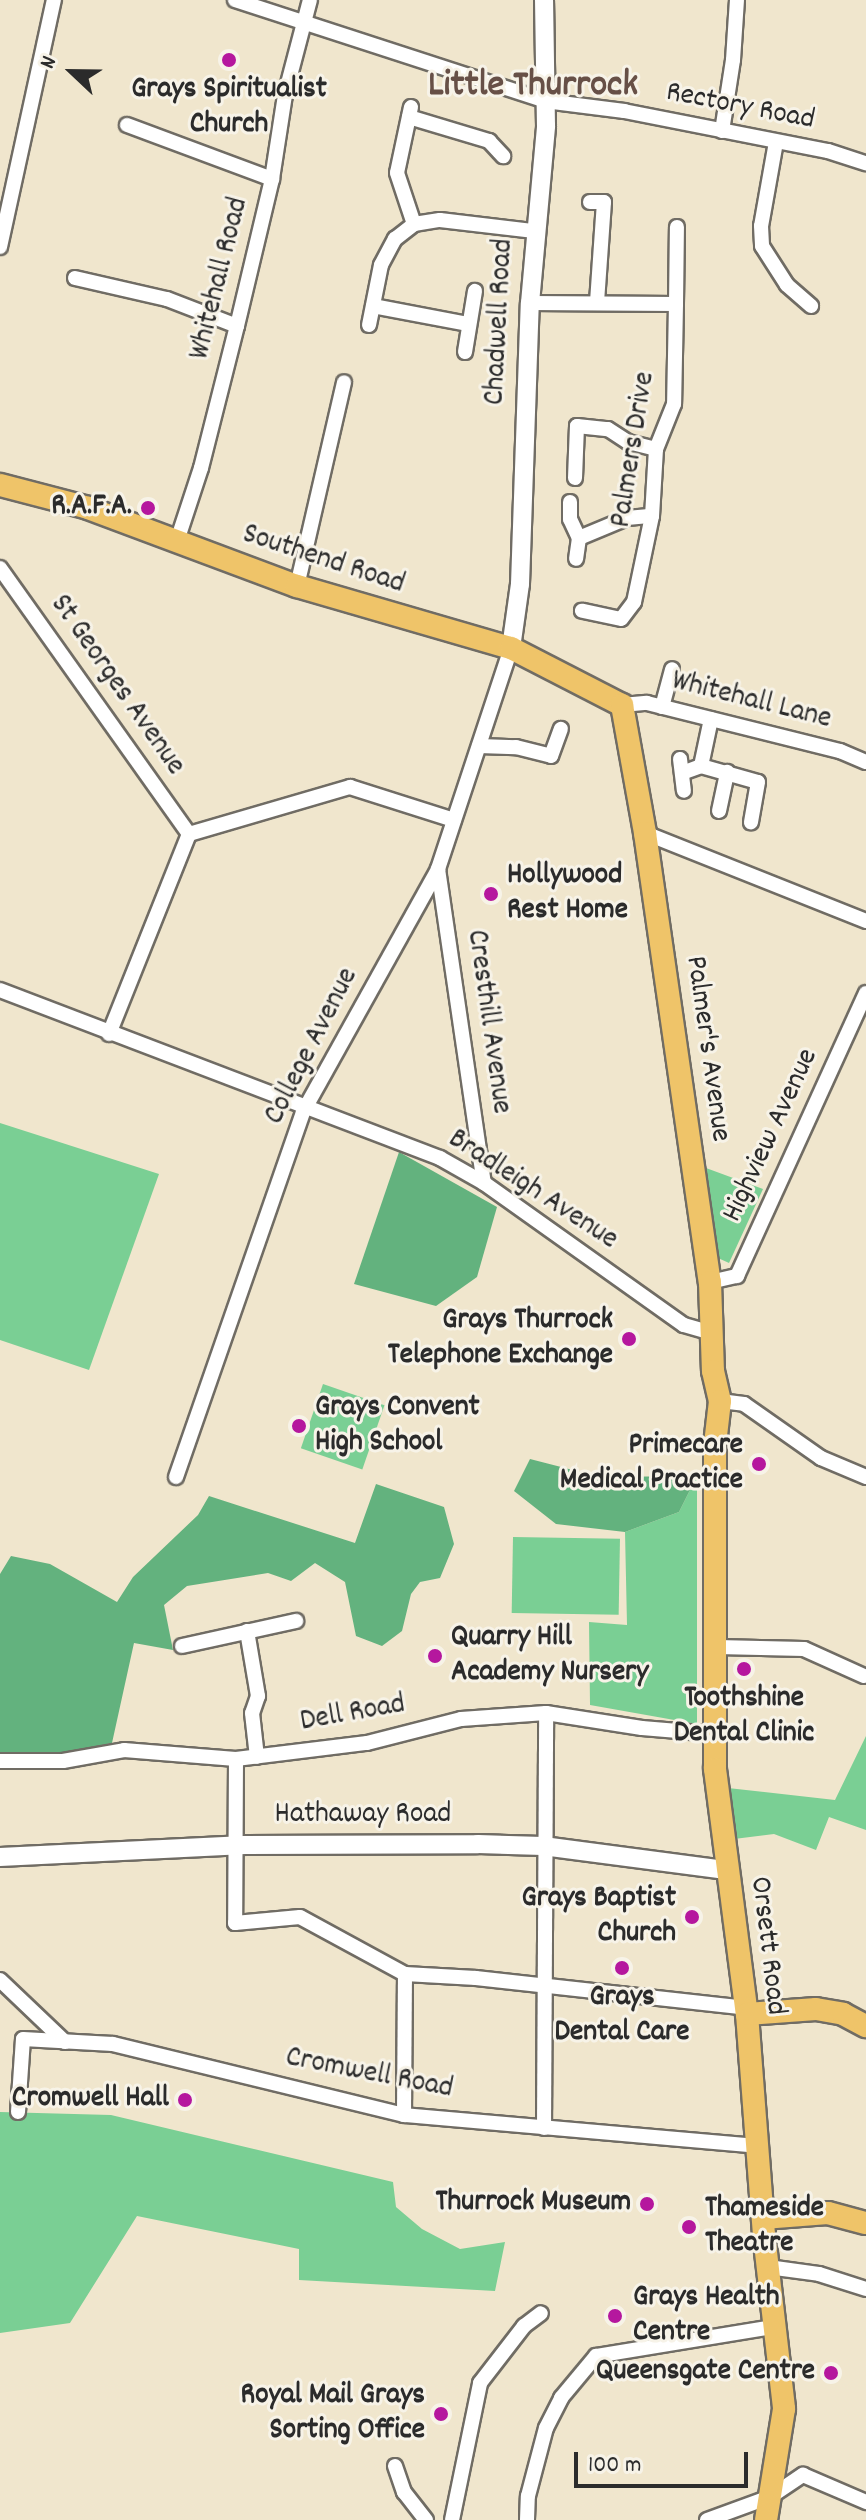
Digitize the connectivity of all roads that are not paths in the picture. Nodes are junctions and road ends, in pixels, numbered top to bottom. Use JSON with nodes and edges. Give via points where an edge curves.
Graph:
{"nodes":[{"id":1,"x":54,"y":0,"type":"edge"},
{"id":2,"x":235,"y":0,"type":"edge"},
{"id":3,"x":310,"y":0,"type":"edge"},
{"id":4,"x":544,"y":0,"type":"edge"},
{"id":5,"x":737,"y":0,"type":"edge"},
{"id":6,"x":303,"y":23,"type":"junction"},
{"id":7,"x":545,"y":101,"type":"junction"},
{"id":8,"x":127,"y":125,"type":"dead end"},
{"id":9,"x":722,"y":131,"type":"junction"},
{"id":10,"x":776,"y":142,"type":"junction"},
{"id":11,"x":503,"y":156,"type":"dead end"},
{"id":12,"x":866,"y":163,"type":"edge"},
{"id":13,"x":272,"y":179,"type":"junction"},
{"id":14,"x":604,"y":202,"type":"dead end"},
{"id":15,"x":414,"y":224,"type":"junction"},
{"id":16,"x":677,"y":227,"type":"dead end"},
{"id":17,"x":534,"y":231,"type":"junction"},
{"id":18,"x":0,"y":247,"type":"edge"},
{"id":19,"x":75,"y":278,"type":"dead end"},
{"id":20,"x":475,"y":291,"type":"dead end"},
{"id":21,"x":597,"y":302,"type":"junction"},
{"id":22,"x":530,"y":303,"type":"junction"},
{"id":23,"x":676,"y":304,"type":"junction"},
{"id":24,"x":373,"y":306,"type":"junction"},
{"id":25,"x":811,"y":306,"type":"dead end"},
{"id":26,"x":467,"y":324,"type":"junction"},
{"id":27,"x":369,"y":325,"type":"dead end"},
{"id":28,"x":237,"y":326,"type":"junction"},
{"id":29,"x":465,"y":352,"type":"dead end"},
{"id":30,"x":344,"y":382,"type":"dead end"},
{"id":31,"x":656,"y":449,"type":"junction"},
{"id":32,"x":575,"y":478,"type":"dead end"},
{"id":33,"x":0,"y":485,"type":"edge"},
{"id":34,"x":570,"y":502,"type":"dead end"},
{"id":35,"x":652,"y":516,"type":"junction"},
{"id":36,"x":579,"y":538,"type":"junction"},
{"id":37,"x":176,"y":544,"type":"junction"},
{"id":38,"x":576,"y":559,"type":"dead end"},
{"id":39,"x":0,"y":568,"type":"edge"},
{"id":40,"x":297,"y":586,"type":"junction"},
{"id":41,"x":582,"y":611,"type":"dead end"},
{"id":42,"x":511,"y":648,"type":"junction"},
{"id":43,"x":672,"y":669,"type":"dead end"},
{"id":44,"x":622,"y":705,"type":"junction"},
{"id":45,"x":662,"y":707,"type":"junction"},
{"id":46,"x":711,"y":719,"type":"junction"},
{"id":47,"x":561,"y":729,"type":"dead end"},
{"id":48,"x":479,"y":746,"type":"junction"},
{"id":49,"x":866,"y":762,"type":"edge"},
{"id":50,"x":701,"y":766,"type":"junction"},
{"id":51,"x":727,"y":772,"type":"junction"},
{"id":52,"x":684,"y":791,"type":"dead end"},
{"id":53,"x":719,"y":811,"type":"dead end"},
{"id":54,"x":454,"y":820,"type":"junction"},
{"id":55,"x":751,"y":822,"type":"dead end"},
{"id":56,"x":645,"y":833,"type":"junction"},
{"id":57,"x":189,"y":834,"type":"junction"},
{"id":58,"x":438,"y":869,"type":"junction"},
{"id":59,"x":866,"y":921,"type":"edge"},
{"id":60,"x":0,"y":990,"type":"edge"},
{"id":61,"x":866,"y":993,"type":"edge"},
{"id":62,"x":109,"y":1034,"type":"junction"},
{"id":63,"x":307,"y":1105,"type":"junction"},
{"id":64,"x":484,"y":1183,"type":"junction"},
{"id":65,"x":710,"y":1282,"type":"junction"},
{"id":66,"x":712,"y":1333,"type":"junction"},
{"id":67,"x":720,"y":1401,"type":"junction"},
{"id":68,"x":864,"y":1471,"type":"edge"},
{"id":69,"x":176,"y":1477,"type":"dead end"},
{"id":70,"x":296,"y":1621,"type":"dead end"},
{"id":71,"x":247,"y":1631,"type":"junction"},
{"id":72,"x":182,"y":1646,"type":"dead end"},
{"id":73,"x":717,"y":1647,"type":"junction"},
{"id":74,"x":864,"y":1676,"type":"dead end"},
{"id":75,"x":546,"y":1713,"type":"junction"},
{"id":76,"x":714,"y":1734,"type":"junction"},
{"id":77,"x":257,"y":1757,"type":"junction"},
{"id":78,"x":236,"y":1759,"type":"junction"},
{"id":79,"x":0,"y":1761,"type":"edge"},
{"id":80,"x":543,"y":1846,"type":"junction"},
{"id":81,"x":235,"y":1847,"type":"junction"},
{"id":82,"x":0,"y":1857,"type":"edge"},
{"id":83,"x":726,"y":1870,"type":"junction"},
{"id":84,"x":405,"y":1974,"type":"junction"},
{"id":85,"x":0,"y":1980,"type":"edge"},
{"id":86,"x":545,"y":1986,"type":"junction"},
{"id":87,"x":747,"y":2011,"type":"junction"},
{"id":88,"x":866,"y":2026,"type":"edge"},
{"id":89,"x":65,"y":2042,"type":"junction"},
{"id":90,"x":18,"y":2112,"type":"dead end"},
{"id":91,"x":404,"y":2115,"type":"junction"},
{"id":92,"x":544,"y":2128,"type":"junction"},
{"id":93,"x":756,"y":2146,"type":"junction"},
{"id":94,"x":763,"y":2218,"type":"junction"},
{"id":95,"x":865,"y":2220,"type":"edge"},
{"id":96,"x":768,"y":2267,"type":"junction"},
{"id":97,"x":866,"y":2289,"type":"edge"},
{"id":98,"x":541,"y":2313,"type":"dead end"},
{"id":99,"x":773,"y":2327,"type":"junction"},
{"id":100,"x":395,"y":2466,"type":"dead end"},
{"id":101,"x":775,"y":2493,"type":"junction"},
{"id":102,"x":866,"y":2502,"type":"edge"},
{"id":103,"x":426,"y":2520,"type":"edge"},
{"id":104,"x":452,"y":2520,"type":"edge"},
{"id":105,"x":527,"y":2520,"type":"edge"},
{"id":106,"x":707,"y":2520,"type":"edge"},
{"id":107,"x":766,"y":2520,"type":"edge"}],
"edges":[{"from":1,"to":18,"type":"street"},
{"from":2,"to":6,"type":"street","name":"Rectory Road"},
{"from":3,"to":6,"type":"street","name":"Whitehall Road"},
{"from":4,"to":7,"type":"street","name":"Chadwell Road"},
{"from":5,"to":9,"type":"street"},
{"from":6,"to":7,"type":"street","name":"Rectory Road"},
{"from":6,"to":13,"type":"street","name":"Whitehall Road"},
{"from":7,"to":9,"type":"street","name":"Rectory Road"},
{"from":7,"to":17,"type":"street","name":"Chadwell Road"},
{"from":8,"to":13,"type":"street"},
{"from":9,"to":10,"type":"street","name":"Rectory Road"},
{"from":10,"to":12,"type":"street","name":"Rectory Road"},
{"from":10,"to":25,"type":"street","via":[[762,246],[787,285]]},
{"from":11,"to":15,"type":"street","via":[[489,141],[410,112],[397,173]]},
{"from":13,"to":28,"type":"street","name":"Whitehall Road"},
{"from":14,"to":21,"type":"street"},
{"from":15,"to":17,"type":"street","via":[[440,220]]},
{"from":15,"to":24,"type":"street","via":[[395,239],[381,265]]},
{"from":16,"to":23,"type":"street","name":"Palmers Drive"},
{"from":17,"to":22,"type":"street","name":"Chadwell Road"},
{"from":19,"to":28,"type":"street","via":[[167,299]]},
{"from":20,"to":26,"type":"street"},
{"from":21,"to":22,"type":"street"},
{"from":21,"to":23,"type":"street"},
{"from":22,"to":42,"type":"street","name":"Chadwell Road","via":[[520,584]]},
{"from":23,"to":31,"type":"street","name":"Palmers Drive","via":[[674,404]]},
{"from":24,"to":26,"type":"street"},
{"from":24,"to":27,"type":"street"},
{"from":26,"to":29,"type":"street"},
{"from":28,"to":37,"type":"street","name":"Whitehall Road"},
{"from":30,"to":40,"type":"street"},
{"from":31,"to":32,"type":"street","via":[[577,418]]},
{"from":31,"to":35,"type":"street","name":"Palmers Drive"},
{"from":33,"to":37,"type":"main road","name":"Southend Road","via":[[88,508]]},
{"from":34,"to":36,"type":"street","via":[[570,519]]},
{"from":35,"to":36,"type":"street","via":[[627,518]]},
{"from":35,"to":41,"type":"street","name":"Palmers Drive","via":[[634,602],[621,619]]},
{"from":36,"to":38,"type":"street"},
{"from":37,"to":40,"type":"main road","name":"Southend Road"},
{"from":39,"to":57,"type":"street","name":"St Georges Avenue"},
{"from":40,"to":42,"type":"main road","name":"Southend Road"},
{"from":42,"to":44,"type":"main road","name":"Southend Road"},
{"from":42,"to":48,"type":"street","name":"College Avenue"},
{"from":43,"to":45,"type":"street"},
{"from":44,"to":45,"type":"street","name":"Whitehall Lane"},
{"from":44,"to":56,"type":"main road","name":"Palmer's Avenue"},
{"from":45,"to":46,"type":"street","name":"Whitehall Lane"},
{"from":46,"to":49,"type":"street","name":"Whitehall Lane"},
{"from":46,"to":50,"type":"street"},
{"from":47,"to":48,"type":"street","via":[[551,756],[516,747]]},
{"from":48,"to":54,"type":"street","name":"College Avenue"},
{"from":50,"to":51,"type":"street"},
{"from":50,"to":52,"type":"street","via":[[681,766]]},
{"from":51,"to":53,"type":"street"},
{"from":51,"to":55,"type":"street","via":[[758,782]]},
{"from":54,"to":57,"type":"street","via":[[350,787]]},
{"from":54,"to":58,"type":"street","name":"College Avenue"},
{"from":56,"to":59,"type":"street"},
{"from":56,"to":65,"type":"main road","name":"Palmer's Avenue"},
{"from":57,"to":62,"type":"street"},
{"from":58,"to":63,"type":"street","name":"College Avenue"},
{"from":58,"to":64,"type":"street","name":"Cresthill Avenue"},
{"from":60,"to":62,"type":"street","name":"Bradleigh Avenue"},
{"from":61,"to":65,"type":"street","name":"Highview Avenue","via":[[737,1276]]},
{"from":62,"to":63,"type":"street","name":"Bradleigh Avenue"},
{"from":63,"to":64,"type":"street","name":"Bradleigh Avenue","via":[[440,1158]]},
{"from":63,"to":69,"type":"street","name":"College Avenue"},
{"from":64,"to":66,"type":"street","name":"Bradleigh Avenue","via":[[684,1325]]},
{"from":65,"to":66,"type":"main road","name":"Palmer's Avenue"},
{"from":66,"to":67,"type":"main road","name":"Palmer's Avenue"},
{"from":67,"to":68,"type":"street","via":[[744,1404],[821,1458]]},
{"from":67,"to":73,"type":"main road","name":"Orsett Road","via":[[715,1444]]},
{"from":70,"to":71,"type":"street"},
{"from":71,"to":72,"type":"street"},
{"from":71,"to":77,"type":"street","via":[[258,1696],[252,1713]]},
{"from":73,"to":74,"type":"street","via":[[804,1649]]},
{"from":73,"to":76,"type":"main road","name":"Orsett Road"},
{"from":75,"to":76,"type":"street","name":"Dell Road"},
{"from":75,"to":77,"type":"street","name":"Dell Road","via":[[461,1719],[367,1743]]},
{"from":75,"to":80,"type":"street"},
{"from":76,"to":83,"type":"main road","name":"Orsett Road"},
{"from":77,"to":78,"type":"street","name":"Dell Road"},
{"from":78,"to":79,"type":"street","name":"Dell Road","via":[[124,1750],[63,1761]]},
{"from":78,"to":81,"type":"street"},
{"from":80,"to":81,"type":"street","name":"Hathaway Road"},
{"from":80,"to":83,"type":"street","name":"Hathaway Road"},
{"from":80,"to":86,"type":"street"},
{"from":81,"to":82,"type":"street","name":"Hathaway Road"},
{"from":81,"to":84,"type":"street","via":[[235,1923],[300,1917]]},
{"from":83,"to":87,"type":"main road","name":"Orsett Road"},
{"from":84,"to":86,"type":"street"},
{"from":84,"to":91,"type":"street"},
{"from":85,"to":89,"type":"street"},
{"from":86,"to":87,"type":"street"},
{"from":86,"to":92,"type":"street"},
{"from":87,"to":88,"type":"main road","via":[[816,2009]]},
{"from":87,"to":93,"type":"main road","name":"Orsett Road"},
{"from":89,"to":90,"type":"street","name":"Cromwell Road","via":[[23,2039]]},
{"from":89,"to":91,"type":"street","name":"Cromwell Road","via":[[113,2044]]},
{"from":91,"to":92,"type":"street","name":"Cromwell Road"},
{"from":92,"to":93,"type":"street","name":"Cromwell Road"},
{"from":93,"to":94,"type":"main road","name":"Orsett Road"},
{"from":94,"to":95,"type":"main road","via":[[814,2212]]},
{"from":94,"to":96,"type":"main road","name":"Orsett Road"},
{"from":96,"to":97,"type":"street","via":[[819,2274]]},
{"from":96,"to":99,"type":"main road","name":"Orsett Road"},
{"from":98,"to":104,"type":"street","via":[[524,2326],[480,2383]]},
{"from":99,"to":101,"type":"main road","name":"Orsett Road","via":[[784,2409]]},
{"from":99,"to":105,"type":"street","via":[[596,2356],[561,2398],[546,2428],[530,2485]]},
{"from":100,"to":103,"type":"street","via":[[404,2492]]},
{"from":101,"to":102,"type":"street","via":[[803,2475]]},
{"from":101,"to":106,"type":"street"},
{"from":101,"to":107,"type":"main road","name":"Orsett Road"}]}
